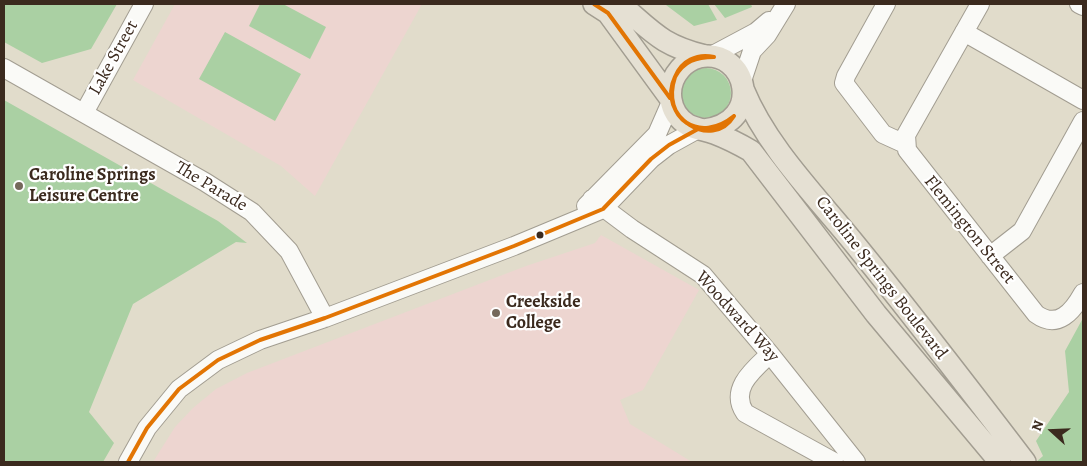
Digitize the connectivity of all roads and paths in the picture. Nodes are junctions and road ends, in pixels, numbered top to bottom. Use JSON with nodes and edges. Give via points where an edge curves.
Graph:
{"nodes":[{"id":1,"x":144,"y":4,"type":"edge"},
{"id":2,"x":594,"y":4,"type":"edge"},
{"id":3,"x":620,"y":4,"type":"edge"},
{"id":4,"x":886,"y":4,"type":"edge"},
{"id":5,"x":980,"y":4,"type":"edge"},
{"id":6,"x":1079,"y":4,"type":"edge"},
{"id":7,"x":1083,"y":6,"type":"edge"},
{"id":8,"x":784,"y":8,"type":"edge"},
{"id":9,"x":964,"y":32,"type":"junction"},
{"id":10,"x":708,"y":56,"type":"junction"},
{"id":11,"x":4,"y":68,"type":"edge"},
{"id":12,"x":743,"y":85,"type":"junction"},
{"id":13,"x":671,"y":100,"type":"junction"},
{"id":14,"x":1083,"y":100,"type":"edge"},
{"id":15,"x":84,"y":113,"type":"junction"},
{"id":16,"x":1083,"y":121,"type":"edge"},
{"id":17,"x":701,"y":129,"type":"junction"},
{"id":18,"x":905,"y":144,"type":"junction"},
{"id":19,"x":598,"y":204,"type":"junction"},
{"id":20,"x":990,"y":256,"type":"junction"},
{"id":21,"x":1083,"y":293,"type":"edge"},
{"id":22,"x":326,"y":318,"type":"junction"},
{"id":23,"x":770,"y":354,"type":"junction"},
{"id":24,"x":128,"y":462,"type":"edge"},
{"id":25,"x":834,"y":462,"type":"edge"},
{"id":26,"x":856,"y":462,"type":"edge"},
{"id":27,"x":1000,"y":462,"type":"edge"},
{"id":28,"x":1025,"y":462,"type":"edge"}],
"edges":[{"from":1,"to":15,"type":"street","name":"Lake Street"},
{"from":2,"to":13,"type":"main road","via":[[608,13]]},
{"from":3,"to":10,"type":"main road","via":[[670,46]]},
{"from":4,"to":18,"type":"street","via":[[844,83],[883,134]]},
{"from":5,"to":9,"type":"street"},
{"from":6,"to":7,"type":"street"},
{"from":8,"to":10,"type":"street","via":[[756,32]]},
{"from":8,"to":12,"type":"street","via":[[752,52]]},
{"from":9,"to":14,"type":"street"},
{"from":9,"to":18,"type":"street","via":[[909,130]]},
{"from":10,"to":12,"type":"main road","via":[[730,64]]},
{"from":10,"to":13,"type":"main road","via":[[683,65],[673,80]]},
{"from":11,"to":15,"type":"street","name":"The Parade"},
{"from":12,"to":17,"type":"main road","via":[[743,102],[733,118],[717,128]]},
{"from":12,"to":28,"type":"main road","name":"Caroline Springs Boulevard","via":[[750,105],[773,144]]},
{"from":13,"to":17,"type":"main road","via":[[680,119]]},
{"from":13,"to":19,"type":"street","via":[[657,134]]},
{"from":15,"to":22,"type":"street","name":"The Parade","via":[[252,212],[289,251]]},
{"from":16,"to":20,"type":"street","via":[[1022,231]]},
{"from":17,"to":19,"type":"street","via":[[669,145]]},
{"from":17,"to":27,"type":"main road","name":"Caroline Springs Boulevard","via":[[751,151],[876,314]]},
{"from":18,"to":20,"type":"street","name":"Flemington Street","via":[[910,156]]},
{"from":19,"to":22,"type":"street","via":[[572,221],[514,246]]},
{"from":19,"to":23,"type":"street","name":"Woodward Way","via":[[703,274]]},
{"from":20,"to":21,"type":"street","name":"Flemington Street","via":[[1036,314],[1048,320],[1062,318],[1076,306]]},
{"from":22,"to":24,"type":"street","via":[[260,340],[218,360],[179,389],[147,428]]},
{"from":23,"to":25,"type":"street","via":[[750,373],[740,393],[739,404],[745,413]]},
{"from":23,"to":26,"type":"street","name":"Woodward Way"}]}
